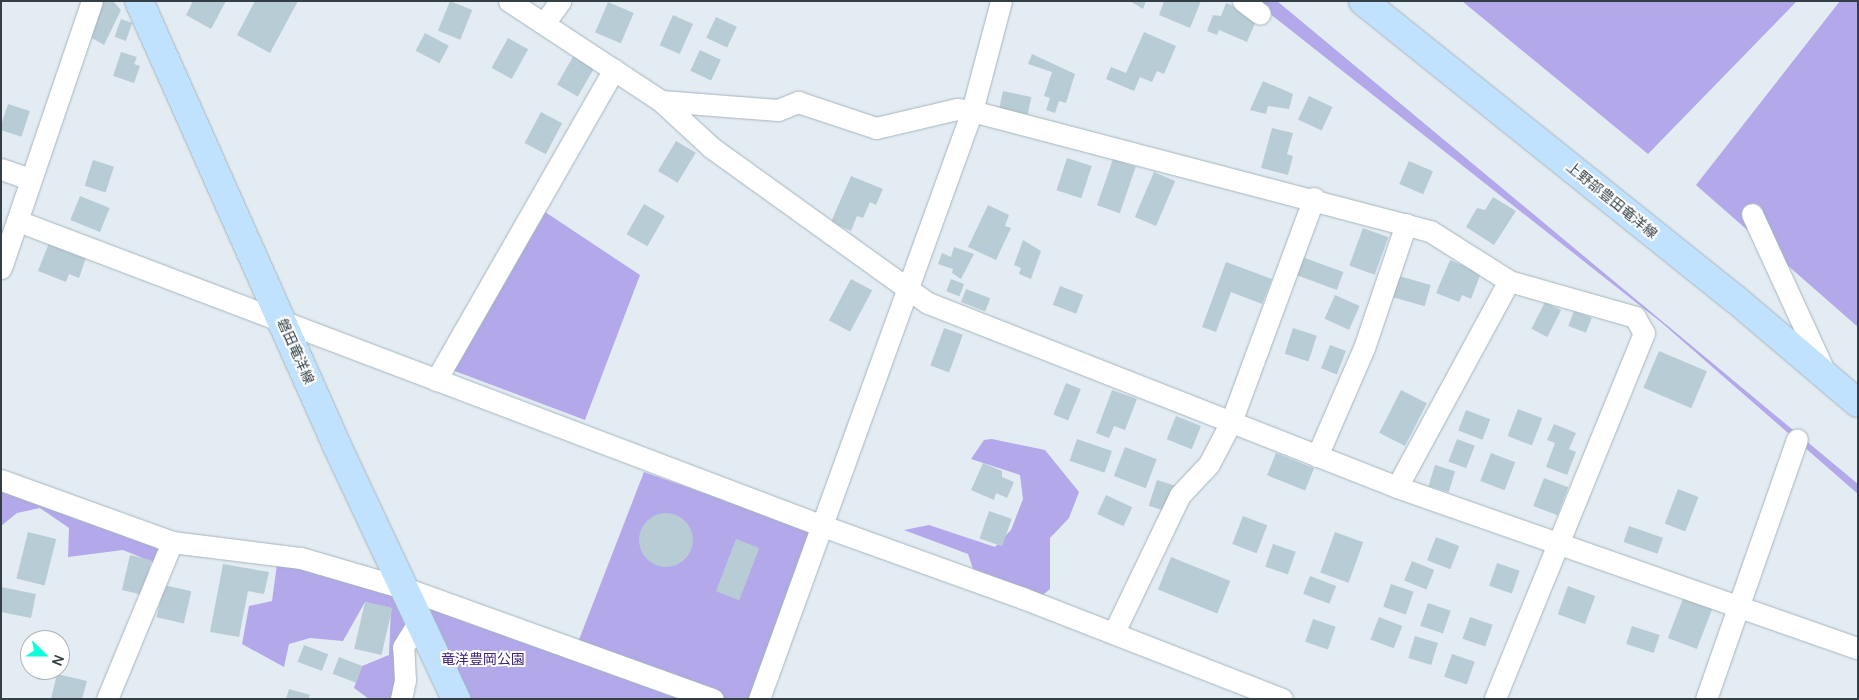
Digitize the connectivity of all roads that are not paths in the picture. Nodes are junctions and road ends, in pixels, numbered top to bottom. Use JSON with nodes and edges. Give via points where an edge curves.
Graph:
{"nodes":[{"id":1,"x":92,"y":1,"type":"edge"},
{"id":2,"x":139,"y":1,"type":"edge"},
{"id":3,"x":509,"y":1,"type":"edge"},
{"id":4,"x":560,"y":1,"type":"edge"},
{"id":5,"x":1243,"y":1,"type":"edge"},
{"id":6,"x":1363,"y":1,"type":"edge"},
{"id":7,"x":1000,"y":2,"type":"edge"},
{"id":8,"x":1260,"y":14,"type":"dead end"},
{"id":9,"x":545,"y":22,"type":"junction"},
{"id":10,"x":614,"y":69,"type":"junction"},
{"id":11,"x":661,"y":101,"type":"junction"},
{"id":12,"x":972,"y":111,"type":"junction"},
{"id":13,"x":1,"y":169,"type":"edge"},
{"id":14,"x":30,"y":178,"type":"junction"},
{"id":15,"x":1314,"y":198,"type":"junction"},
{"id":16,"x":1752,"y":214,"type":"dead end"},
{"id":17,"x":18,"y":221,"type":"junction"},
{"id":18,"x":1406,"y":224,"type":"junction"},
{"id":19,"x":1,"y":268,"type":"edge"},
{"id":20,"x":1509,"y":281,"type":"junction"},
{"id":21,"x":909,"y":291,"type":"junction"},
{"id":22,"x":283,"y":322,"type":"junction"},
{"id":23,"x":1826,"y":376,"type":"junction"},
{"id":24,"x":436,"y":380,"type":"junction"},
{"id":25,"x":1858,"y":403,"type":"edge"},
{"id":26,"x":1230,"y":422,"type":"junction"},
{"id":27,"x":1797,"y":440,"type":"dead end"},
{"id":28,"x":1317,"y":456,"type":"junction"},
{"id":29,"x":1,"y":480,"type":"edge"},
{"id":30,"x":1397,"y":487,"type":"junction"},
{"id":31,"x":820,"y":526,"type":"junction"},
{"id":32,"x":1557,"y":540,"type":"junction"},
{"id":33,"x":172,"y":542,"type":"junction"},
{"id":34,"x":407,"y":589,"type":"junction"},
{"id":35,"x":1739,"y":604,"type":"junction"},
{"id":36,"x":419,"y":621,"type":"junction"},
{"id":37,"x":1114,"y":632,"type":"junction"},
{"id":38,"x":1858,"y":648,"type":"edge"},
{"id":39,"x":107,"y":699,"type":"edge"},
{"id":40,"x":401,"y":699,"type":"edge"},
{"id":41,"x":456,"y":699,"type":"edge"},
{"id":42,"x":714,"y":699,"type":"edge"},
{"id":43,"x":759,"y":699,"type":"edge"},
{"id":44,"x":1282,"y":699,"type":"edge"},
{"id":45,"x":1495,"y":699,"type":"edge"},
{"id":46,"x":1706,"y":699,"type":"edge"}],
"edges":[{"from":1,"to":14,"type":"street"},
{"from":2,"to":22,"type":"main road","name":"磐田竜洋線"},
{"from":3,"to":9,"type":"street"},
{"from":4,"to":9,"type":"street"},
{"from":5,"to":8,"type":"street"},
{"from":6,"to":23,"type":"main road","name":"上野部豊田竜洋線"},
{"from":7,"to":12,"type":"street"},
{"from":9,"to":10,"type":"street"},
{"from":10,"to":11,"type":"street"},
{"from":10,"to":24,"type":"street"},
{"from":11,"to":12,"type":"street","via":[[778,110],[798,102],[876,128],[957,108]]},
{"from":11,"to":21,"type":"street","via":[[712,148]]},
{"from":12,"to":15,"type":"street","via":[[1112,146],[1199,173]]},
{"from":12,"to":21,"type":"street"},
{"from":13,"to":14,"type":"street"},
{"from":14,"to":17,"type":"street"},
{"from":15,"to":18,"type":"street"},
{"from":15,"to":26,"type":"street"},
{"from":16,"to":23,"type":"street"},
{"from":17,"to":19,"type":"street"},
{"from":17,"to":22,"type":"street"},
{"from":18,"to":20,"type":"street","via":[[1430,231]]},
{"from":18,"to":28,"type":"street","via":[[1364,348]]},
{"from":20,"to":30,"type":"street"},
{"from":20,"to":32,"type":"street","via":[[1635,317],[1644,333]]},
{"from":21,"to":26,"type":"street","via":[[928,303]]},
{"from":21,"to":31,"type":"street"},
{"from":22,"to":24,"type":"street"},
{"from":22,"to":34,"type":"main road","name":"磐田竜洋線","via":[[336,444]]},
{"from":23,"to":25,"type":"main road","name":"上野部豊田竜洋線"},
{"from":24,"to":31,"type":"street"},
{"from":26,"to":28,"type":"street"},
{"from":26,"to":37,"type":"street","via":[[1209,464],[1180,495]]},
{"from":27,"to":35,"type":"street"},
{"from":28,"to":30,"type":"street"},
{"from":29,"to":33,"type":"street"},
{"from":30,"to":32,"type":"street"},
{"from":31,"to":37,"type":"street"},
{"from":31,"to":43,"type":"street"},
{"from":32,"to":35,"type":"street"},
{"from":32,"to":45,"type":"street"},
{"from":33,"to":34,"type":"street","via":[[301,558]]},
{"from":33,"to":39,"type":"street"},
{"from":34,"to":36,"type":"main road","name":"磐田竜洋線"},
{"from":34,"to":42,"type":"street"},
{"from":35,"to":38,"type":"street"},
{"from":35,"to":46,"type":"street"},
{"from":36,"to":40,"type":"street","via":[[403,647],[405,680]]},
{"from":36,"to":41,"type":"main road","name":"磐田竜洋線"},
{"from":37,"to":44,"type":"street"}]}
